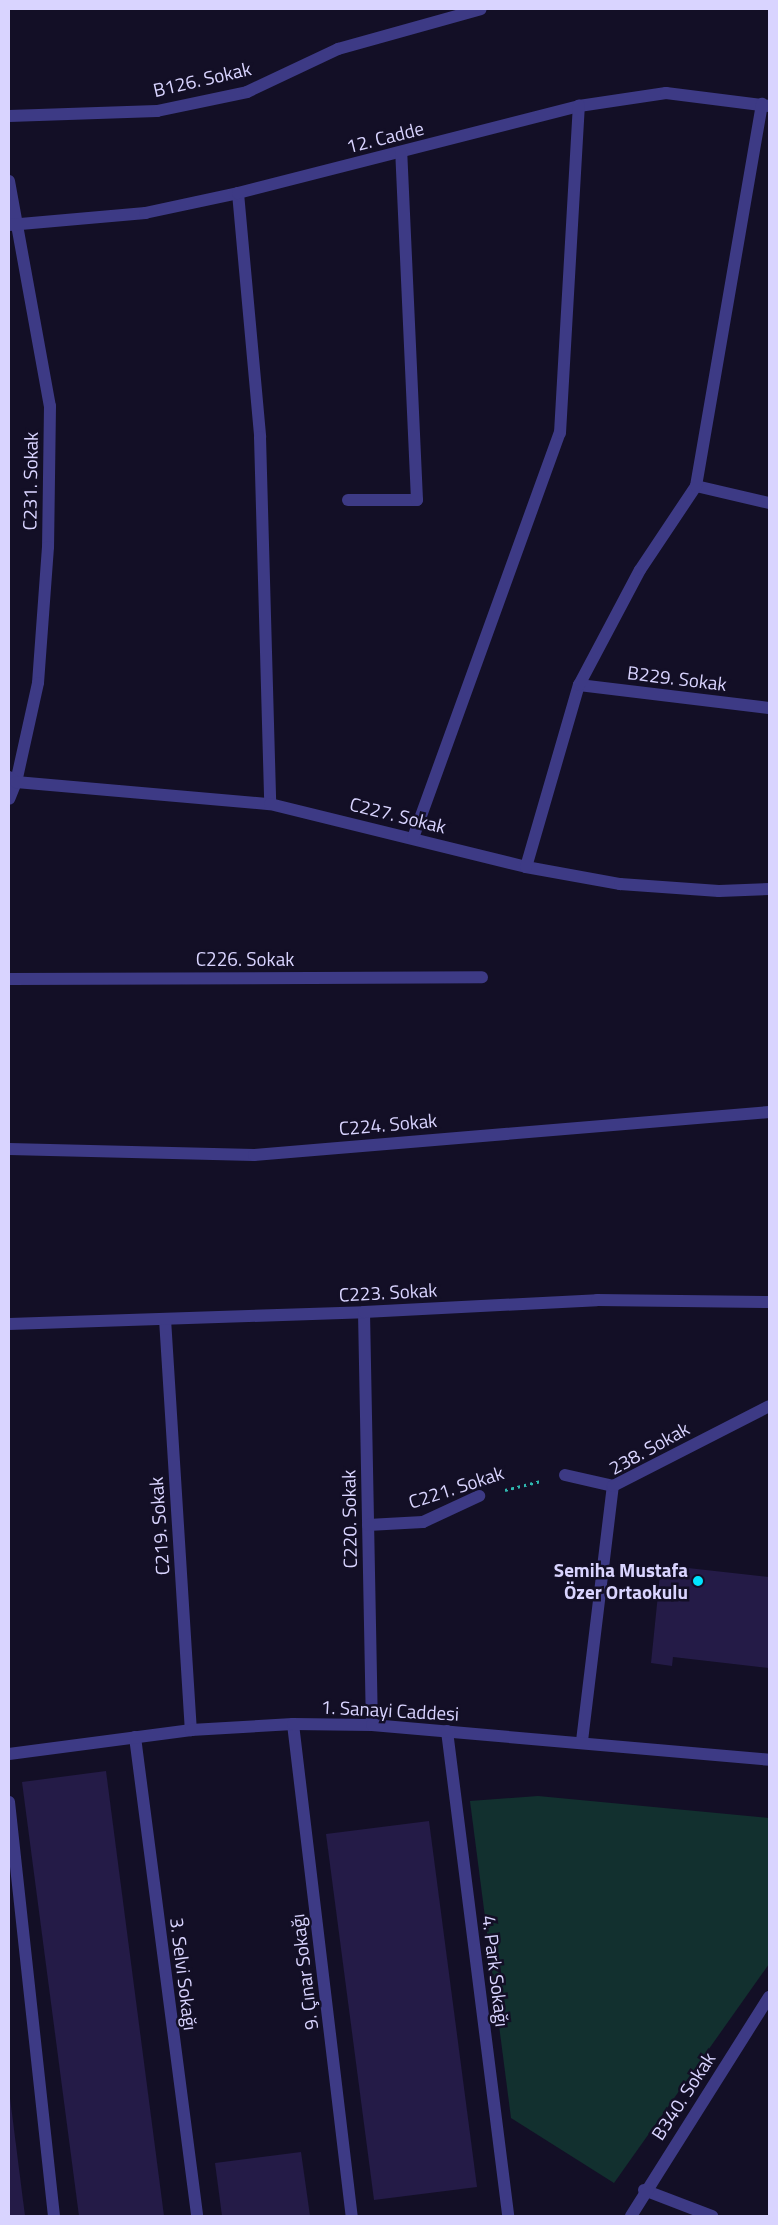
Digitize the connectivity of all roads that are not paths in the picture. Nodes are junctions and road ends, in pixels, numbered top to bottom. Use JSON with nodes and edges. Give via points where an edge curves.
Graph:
{"nodes":[{"id":1,"x":481,"y":9,"type":"edge"},
{"id":2,"x":766,"y":105,"type":"edge"},
{"id":3,"x":579,"y":106,"type":"junction"},
{"id":4,"x":9,"y":116,"type":"edge"},
{"id":5,"x":401,"y":152,"type":"junction"},
{"id":6,"x":9,"y":181,"type":"edge"},
{"id":7,"x":238,"y":193,"type":"junction"},
{"id":8,"x":14,"y":224,"type":"edge"},
{"id":9,"x":696,"y":486,"type":"junction"},
{"id":10,"x":348,"y":500,"type":"dead end"},
{"id":11,"x":769,"y":503,"type":"edge"},
{"id":12,"x":579,"y":685,"type":"junction"},
{"id":13,"x":769,"y":708,"type":"edge"},
{"id":14,"x":12,"y":780,"type":"edge"},
{"id":15,"x":9,"y":799,"type":"edge"},
{"id":16,"x":270,"y":804,"type":"junction"},
{"id":17,"x":413,"y":838,"type":"junction"},
{"id":18,"x":526,"y":867,"type":"junction"},
{"id":19,"x":769,"y":889,"type":"edge"},
{"id":20,"x":482,"y":977,"type":"dead end"},
{"id":21,"x":9,"y":979,"type":"edge"},
{"id":22,"x":769,"y":1112,"type":"edge"},
{"id":23,"x":9,"y":1149,"type":"edge"},
{"id":24,"x":769,"y":1302,"type":"edge"},
{"id":25,"x":364,"y":1312,"type":"junction"},
{"id":26,"x":165,"y":1319,"type":"junction"},
{"id":27,"x":9,"y":1324,"type":"edge"},
{"id":28,"x":769,"y":1406,"type":"edge"},
{"id":29,"x":565,"y":1475,"type":"road end"},
{"id":30,"x":613,"y":1486,"type":"junction"},
{"id":31,"x":479,"y":1496,"type":"road end"},
{"id":32,"x":368,"y":1525,"type":"junction"},
{"id":33,"x":293,"y":1724,"type":"junction"},
{"id":34,"x":372,"y":1725,"type":"junction"},
{"id":35,"x":191,"y":1730,"type":"junction"},
{"id":36,"x":447,"y":1731,"type":"junction"},
{"id":37,"x":134,"y":1737,"type":"junction"},
{"id":38,"x":582,"y":1741,"type":"junction"},
{"id":39,"x":9,"y":1754,"type":"edge"},
{"id":40,"x":769,"y":1760,"type":"edge"},
{"id":41,"x":9,"y":1802,"type":"edge"},
{"id":42,"x":769,"y":1997,"type":"edge"},
{"id":43,"x":644,"y":2190,"type":"junction"},
{"id":44,"x":54,"y":2216,"type":"edge"},
{"id":45,"x":197,"y":2216,"type":"edge"},
{"id":46,"x":352,"y":2216,"type":"edge"},
{"id":47,"x":508,"y":2216,"type":"edge"},
{"id":48,"x":631,"y":2216,"type":"edge"},
{"id":49,"x":712,"y":2216,"type":"edge"}],
"edges":[{"from":1,"to":4,"type":"street","name":"B126. Sokak","via":[[338,49],[247,92],[157,111]]},
{"from":2,"to":3,"type":"street","name":"12. Cadde","via":[[666,93]]},
{"from":2,"to":9,"type":"street"},
{"from":3,"to":5,"type":"street","name":"12. Cadde"},
{"from":3,"to":17,"type":"street","via":[[560,433]]},
{"from":5,"to":7,"type":"street","name":"12. Cadde"},
{"from":5,"to":10,"type":"street","via":[[417,500]]},
{"from":6,"to":8,"type":"street","name":"C231. Sokak"},
{"from":7,"to":8,"type":"street","name":"12. Cadde","via":[[145,213]]},
{"from":7,"to":16,"type":"street","via":[[260,437]]},
{"from":8,"to":14,"type":"street","name":"C231. Sokak","via":[[50,406],[48,547],[38,683]]},
{"from":9,"to":11,"type":"street"},
{"from":9,"to":12,"type":"street","via":[[640,570]]},
{"from":12,"to":13,"type":"street","name":"B229. Sokak"},
{"from":12,"to":18,"type":"street"},
{"from":14,"to":15,"type":"street","name":"C231. Sokak"},
{"from":14,"to":16,"type":"street","name":"C227. Sokak"},
{"from":16,"to":17,"type":"street","name":"C227. Sokak"},
{"from":17,"to":18,"type":"street","name":"C227. Sokak"},
{"from":18,"to":19,"type":"street","name":"C227. Sokak","via":[[620,884],[719,891]]},
{"from":20,"to":21,"type":"street","name":"C226. Sokak"},
{"from":22,"to":23,"type":"street","name":"C224. Sokak","via":[[254,1154]]},
{"from":24,"to":25,"type":"street","name":"C223. Sokak","via":[[597,1300]]},
{"from":25,"to":26,"type":"street","name":"C223. Sokak"},
{"from":25,"to":32,"type":"street","name":"C220. Sokak"},
{"from":26,"to":27,"type":"street","name":"C223. Sokak"},
{"from":26,"to":35,"type":"street","name":"C219. Sokak"},
{"from":28,"to":30,"type":"street","name":"238. Sokak"},
{"from":29,"to":30,"type":"street"},
{"from":30,"to":38,"type":"street","name":"238. Sokak"},
{"from":31,"to":32,"type":"street","name":"C221. Sokak","via":[[423,1522]]},
{"from":32,"to":34,"type":"street","name":"C220. Sokak"},
{"from":33,"to":34,"type":"street","name":"1. Sanayi Caddesi"},
{"from":33,"to":35,"type":"street","name":"1. Sanayi Caddesi"},
{"from":33,"to":46,"type":"street","name":"9. Çınar Sokağı"},
{"from":34,"to":36,"type":"street","name":"1. Sanayi Caddesi"},
{"from":35,"to":37,"type":"street","name":"1. Sanayi Caddesi"},
{"from":36,"to":38,"type":"street","name":"1. Sanayi Caddesi"},
{"from":36,"to":47,"type":"street","name":"4. Park Sokağı"},
{"from":37,"to":39,"type":"street","name":"1. Sanayi Caddesi"},
{"from":37,"to":45,"type":"street","name":"3. Selvi Sokağı"},
{"from":38,"to":40,"type":"street","name":"1. Sanayi Caddesi"},
{"from":41,"to":44,"type":"street"},
{"from":42,"to":43,"type":"street","name":"B340. Sokak"},
{"from":43,"to":48,"type":"street","name":"B340. Sokak"},
{"from":43,"to":49,"type":"street"}]}
